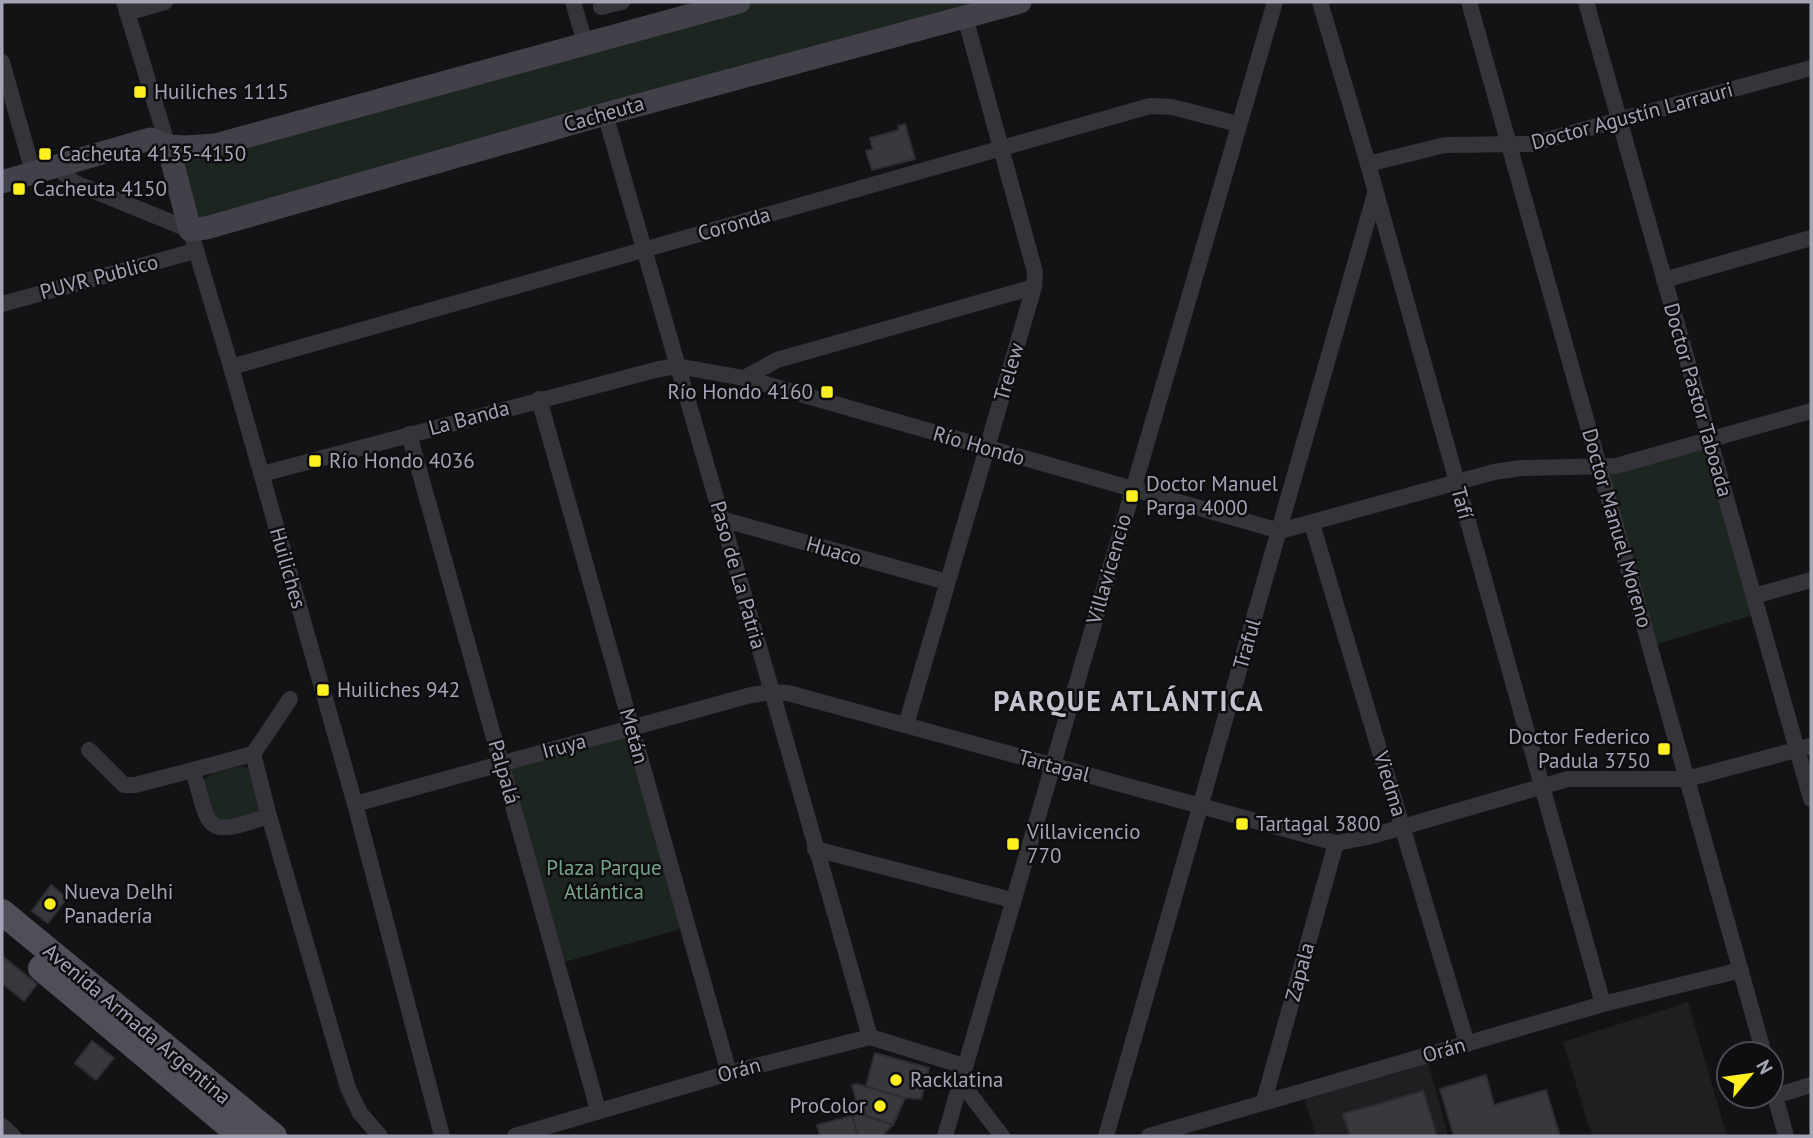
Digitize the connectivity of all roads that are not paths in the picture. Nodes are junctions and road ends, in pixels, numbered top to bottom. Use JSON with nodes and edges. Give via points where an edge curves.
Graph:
{"nodes":[{"id":1,"x":165,"y":2,"type":"edge"},
{"id":2,"x":573,"y":2,"type":"edge"},
{"id":3,"x":622,"y":2,"type":"edge"},
{"id":4,"x":739,"y":2,"type":"edge"},
{"id":5,"x":1020,"y":2,"type":"edge"},
{"id":6,"x":1287,"y":2,"type":"edge"},
{"id":7,"x":1306,"y":2,"type":"edge"},
{"id":8,"x":1320,"y":2,"type":"edge"},
{"id":9,"x":1469,"y":2,"type":"edge"},
{"id":10,"x":1587,"y":2,"type":"edge"},
{"id":11,"x":126,"y":7,"type":"edge"},
{"id":12,"x":601,"y":7,"type":"dead end"},
{"id":13,"x":1273,"y":8,"type":"edge"},
{"id":14,"x":965,"y":17,"type":"junction"},
{"id":15,"x":1326,"y":21,"type":"junction"},
{"id":16,"x":585,"y":43,"type":"junction"},
{"id":17,"x":2,"y":62,"type":"edge"},
{"id":18,"x":1811,"y":68,"type":"edge"},
{"id":19,"x":605,"y":114,"type":"junction"},
{"id":20,"x":1619,"y":121,"type":"junction"},
{"id":21,"x":1238,"y":124,"type":"junction"},
{"id":22,"x":1509,"y":145,"type":"junction"},
{"id":23,"x":168,"y":146,"type":"junction"},
{"id":24,"x":1002,"y":148,"type":"junction"},
{"id":25,"x":1368,"y":163,"type":"junction"},
{"id":26,"x":44,"y":169,"type":"junction"},
{"id":27,"x":2,"y":182,"type":"edge"},
{"id":28,"x":1376,"y":192,"type":"junction"},
{"id":29,"x":1811,"y":238,"type":"edge"},
{"id":30,"x":192,"y":240,"type":"junction"},
{"id":31,"x":644,"y":250,"type":"junction"},
{"id":32,"x":1664,"y":280,"type":"junction"},
{"id":33,"x":1034,"y":287,"type":"junction"},
{"id":34,"x":2,"y":304,"type":"edge"},
{"id":35,"x":677,"y":366,"type":"junction"},
{"id":36,"x":231,"y":367,"type":"junction"},
{"id":37,"x":744,"y":378,"type":"junction"},
{"id":38,"x":539,"y":399,"type":"junction"},
{"id":39,"x":1811,"y":411,"type":"edge"},
{"id":40,"x":409,"y":434,"type":"junction"},
{"id":41,"x":1709,"y":439,"type":"junction"},
{"id":42,"x":987,"y":448,"type":"junction"},
{"id":43,"x":1600,"y":467,"type":"junction"},
{"id":44,"x":262,"y":474,"type":"junction"},
{"id":45,"x":1456,"y":481,"type":"junction"},
{"id":46,"x":1132,"y":489,"type":"junction"},
{"id":47,"x":721,"y":519,"type":"junction"},
{"id":48,"x":1312,"y":524,"type":"junction"},
{"id":49,"x":1280,"y":531,"type":"junction"},
{"id":50,"x":1811,"y":579,"type":"edge"},
{"id":51,"x":947,"y":582,"type":"junction"},
{"id":52,"x":1754,"y":596,"type":"junction"},
{"id":53,"x":772,"y":692,"type":"junction"},
{"id":54,"x":290,"y":699,"type":"dead end"},
{"id":55,"x":906,"y":725,"type":"junction"},
{"id":56,"x":632,"y":727,"type":"junction"},
{"id":57,"x":1804,"y":748,"type":"edge"},
{"id":58,"x":89,"y":750,"type":"dead end"},
{"id":59,"x":253,"y":754,"type":"junction"},
{"id":60,"x":501,"y":764,"type":"junction"},
{"id":61,"x":1051,"y":765,"type":"junction"},
{"id":62,"x":193,"y":770,"type":"junction"},
{"id":63,"x":1687,"y":779,"type":"junction"},
{"id":64,"x":1541,"y":787,"type":"junction"},
{"id":65,"x":1811,"y":799,"type":"edge"},
{"id":66,"x":355,"y":804,"type":"junction"},
{"id":67,"x":1201,"y":806,"type":"junction"},
{"id":68,"x":270,"y":816,"type":"junction"},
{"id":69,"x":1403,"y":827,"type":"junction"},
{"id":70,"x":1336,"y":843,"type":"junction"},
{"id":71,"x":816,"y":849,"type":"junction"},
{"id":72,"x":1012,"y":900,"type":"junction"},
{"id":73,"x":5,"y":926,"type":"edge"},
{"id":74,"x":1741,"y":970,"type":"junction"},
{"id":75,"x":1603,"y":1004,"type":"junction"},
{"id":76,"x":870,"y":1037,"type":"junction"},
{"id":77,"x":1760,"y":1040,"type":"edge"},
{"id":78,"x":1467,"y":1044,"type":"junction"},
{"id":79,"x":729,"y":1073,"type":"junction"},
{"id":80,"x":962,"y":1073,"type":"junction"},
{"id":81,"x":1811,"y":1085,"type":"edge"},
{"id":82,"x":1785,"y":1087,"type":"edge"},
{"id":83,"x":1264,"y":1101,"type":"junction"},
{"id":84,"x":1779,"y":1110,"type":"edge"},
{"id":85,"x":598,"y":1111,"type":"junction"},
{"id":86,"x":2,"y":1126,"type":"edge"},
{"id":87,"x":238,"y":1129,"type":"edge"},
{"id":88,"x":13,"y":1136,"type":"edge"},
{"id":89,"x":274,"y":1136,"type":"edge"},
{"id":90,"x":380,"y":1136,"type":"edge"},
{"id":91,"x":442,"y":1136,"type":"edge"},
{"id":92,"x":515,"y":1136,"type":"edge"},
{"id":93,"x":945,"y":1136,"type":"edge"},
{"id":94,"x":1002,"y":1136,"type":"edge"},
{"id":95,"x":1106,"y":1136,"type":"edge"},
{"id":96,"x":1149,"y":1136,"type":"edge"},
{"id":97,"x":1786,"y":1136,"type":"edge"}],
"edges":[{"from":1,"to":11,"type":"street"},
{"from":2,"to":16,"type":"street"},
{"from":3,"to":12,"type":"street"},
{"from":4,"to":16,"type":"street"},
{"from":5,"to":14,"type":"street","name":"Cacheuta"},
{"from":6,"to":13,"type":"street"},
{"from":7,"to":15,"type":"street"},
{"from":8,"to":15,"type":"street","name":"Tafí"},
{"from":9,"to":22,"type":"street","name":"Doctor Manuel Moreno"},
{"from":10,"to":20,"type":"street","name":"Doctor Pastor Taboada"},
{"from":11,"to":23,"type":"street","name":"Huiliches"},
{"from":13,"to":21,"type":"street","name":"Villavicencio"},
{"from":14,"to":19,"type":"street","name":"Cacheuta"},
{"from":14,"to":24,"type":"street","name":"Trelew"},
{"from":15,"to":25,"type":"street","name":"Tafí"},
{"from":16,"to":23,"type":"street","via":[[215,145]]},
{"from":17,"to":26,"type":"street"},
{"from":18,"to":20,"type":"street","name":"Doctor Agustín Larrauri"},
{"from":19,"to":30,"type":"street","name":"Cacheuta","via":[[206,228]]},
{"from":19,"to":31,"type":"street","name":"Paso de La Patria"},
{"from":20,"to":22,"type":"street","name":"Doctor Agustín Larrauri","via":[[1531,144]]},
{"from":20,"to":32,"type":"street","name":"Doctor Pastor Taboada"},
{"from":21,"to":24,"type":"street","name":"Coronda","via":[[1160,105]]},
{"from":21,"to":46,"type":"street","name":"Villavicencio"},
{"from":22,"to":25,"type":"street","name":"Doctor Agustín Larrauri","via":[[1445,145]]},
{"from":22,"to":43,"type":"street","name":"Doctor Manuel Moreno"},
{"from":23,"to":26,"type":"street","via":[[150,139]]},
{"from":23,"to":30,"type":"street","name":"Huiliches"},
{"from":24,"to":31,"type":"street","name":"Coronda"},
{"from":24,"to":33,"type":"street","name":"Trelew","via":[[1035,272]]},
{"from":25,"to":28,"type":"street","name":"Tafí"},
{"from":26,"to":27,"type":"street"},
{"from":26,"to":30,"type":"street"},
{"from":28,"to":45,"type":"street","name":"Tafí"},
{"from":28,"to":49,"type":"street","name":"Traful"},
{"from":29,"to":32,"type":"street"},
{"from":30,"to":34,"type":"street","name":"PUVR Publico"},
{"from":30,"to":36,"type":"street","name":"Huiliches"},
{"from":31,"to":35,"type":"street","name":"Paso de La Patria"},
{"from":31,"to":36,"type":"street","name":"Coronda"},
{"from":32,"to":41,"type":"street","name":"Doctor Pastor Taboada"},
{"from":33,"to":37,"type":"street","via":[[777,360]]},
{"from":33,"to":42,"type":"street","name":"Trelew"},
{"from":35,"to":37,"type":"street","name":"Río Hondo"},
{"from":35,"to":38,"type":"street","name":"La Banda"},
{"from":35,"to":47,"type":"street","name":"Paso de La Patria"},
{"from":36,"to":44,"type":"street","name":"Huiliches"},
{"from":37,"to":42,"type":"street","name":"Río Hondo"},
{"from":38,"to":40,"type":"street","name":"La Banda"},
{"from":38,"to":56,"type":"street","name":"Metán"},
{"from":39,"to":41,"type":"street"},
{"from":40,"to":44,"type":"street","name":"La Banda"},
{"from":40,"to":60,"type":"street","name":"Palpalá"},
{"from":41,"to":43,"type":"street"},
{"from":41,"to":52,"type":"street","name":"Doctor Pastor Taboada"},
{"from":42,"to":46,"type":"street","name":"Río Hondo"},
{"from":42,"to":51,"type":"street","name":"Trelew"},
{"from":43,"to":45,"type":"street","via":[[1521,468]]},
{"from":43,"to":63,"type":"street","name":"Doctor Manuel Moreno"},
{"from":44,"to":66,"type":"street","name":"Huiliches"},
{"from":45,"to":48,"type":"street"},
{"from":45,"to":64,"type":"street","name":"Tafí"},
{"from":46,"to":49,"type":"street","name":"Río Hondo"},
{"from":46,"to":61,"type":"street","name":"Villavicencio"},
{"from":47,"to":51,"type":"street","name":"Huaco"},
{"from":47,"to":53,"type":"street","name":"Paso de La Patria"},
{"from":48,"to":49,"type":"street"},
{"from":48,"to":69,"type":"street","name":"Viedma"},
{"from":49,"to":67,"type":"street","name":"Traful"},
{"from":50,"to":52,"type":"street"},
{"from":51,"to":55,"type":"street","name":"Trelew"},
{"from":52,"to":57,"type":"street","name":"Doctor Pastor Taboada"},
{"from":53,"to":55,"type":"street","name":"Tartagal"},
{"from":53,"to":56,"type":"street","name":"Iruya"},
{"from":53,"to":71,"type":"street","name":"Paso de La Patria"},
{"from":54,"to":59,"type":"street"},
{"from":55,"to":61,"type":"street","name":"Tartagal"},
{"from":56,"to":60,"type":"street","name":"Iruya"},
{"from":56,"to":79,"type":"street","name":"Metán"},
{"from":57,"to":63,"type":"street"},
{"from":57,"to":65,"type":"street","name":"Doctor Pastor Taboada"},
{"from":58,"to":62,"type":"street","via":[[124,785]]},
{"from":59,"to":62,"type":"street"},
{"from":59,"to":68,"type":"street"},
{"from":60,"to":66,"type":"street","name":"Iruya"},
{"from":60,"to":85,"type":"street","name":"Palpalá"},
{"from":61,"to":67,"type":"street","name":"Tartagal"},
{"from":61,"to":72,"type":"street","name":"Villavicencio"},
{"from":62,"to":68,"type":"street","via":[[206,815],[218,829]]},
{"from":63,"to":64,"type":"street","via":[[1583,778]]},
{"from":63,"to":74,"type":"street","name":"Doctor Manuel Moreno"},
{"from":64,"to":69,"type":"street"},
{"from":64,"to":75,"type":"street","name":"Tafí"},
{"from":66,"to":91,"type":"street","name":"Huiliches"},
{"from":67,"to":70,"type":"street","name":"Tartagal"},
{"from":67,"to":95,"type":"street","name":"Traful"},
{"from":68,"to":90,"type":"street","via":[[348,1087],[360,1113]]},
{"from":69,"to":70,"type":"street"},
{"from":69,"to":78,"type":"street","name":"Viedma"},
{"from":70,"to":83,"type":"street","name":"Zapala"},
{"from":71,"to":72,"type":"street"},
{"from":71,"to":76,"type":"street","name":"Paso de La Patria"},
{"from":72,"to":80,"type":"street","name":"Villavicencio"},
{"from":73,"to":87,"type":"main road","name":"Avenida Armada Argentina"},
{"from":74,"to":75,"type":"street","name":"Orán"},
{"from":74,"to":77,"type":"street","name":"Doctor Manuel Moreno"},
{"from":75,"to":78,"type":"street","name":"Orán"},
{"from":76,"to":79,"type":"street","name":"Orán"},
{"from":76,"to":80,"type":"street"},
{"from":78,"to":83,"type":"street","name":"Orán"},
{"from":79,"to":85,"type":"street","name":"Orán"},
{"from":80,"to":93,"type":"street","name":"Villavicencio"},
{"from":80,"to":94,"type":"street"},
{"from":81,"to":82,"type":"street"},
{"from":83,"to":96,"type":"street","name":"Orán"},
{"from":84,"to":97,"type":"street"},
{"from":85,"to":92,"type":"street","name":"Orán"},
{"from":86,"to":88,"type":"street"},
{"from":87,"to":89,"type":"main road","name":"Avenida Armada Argentina"}]}
